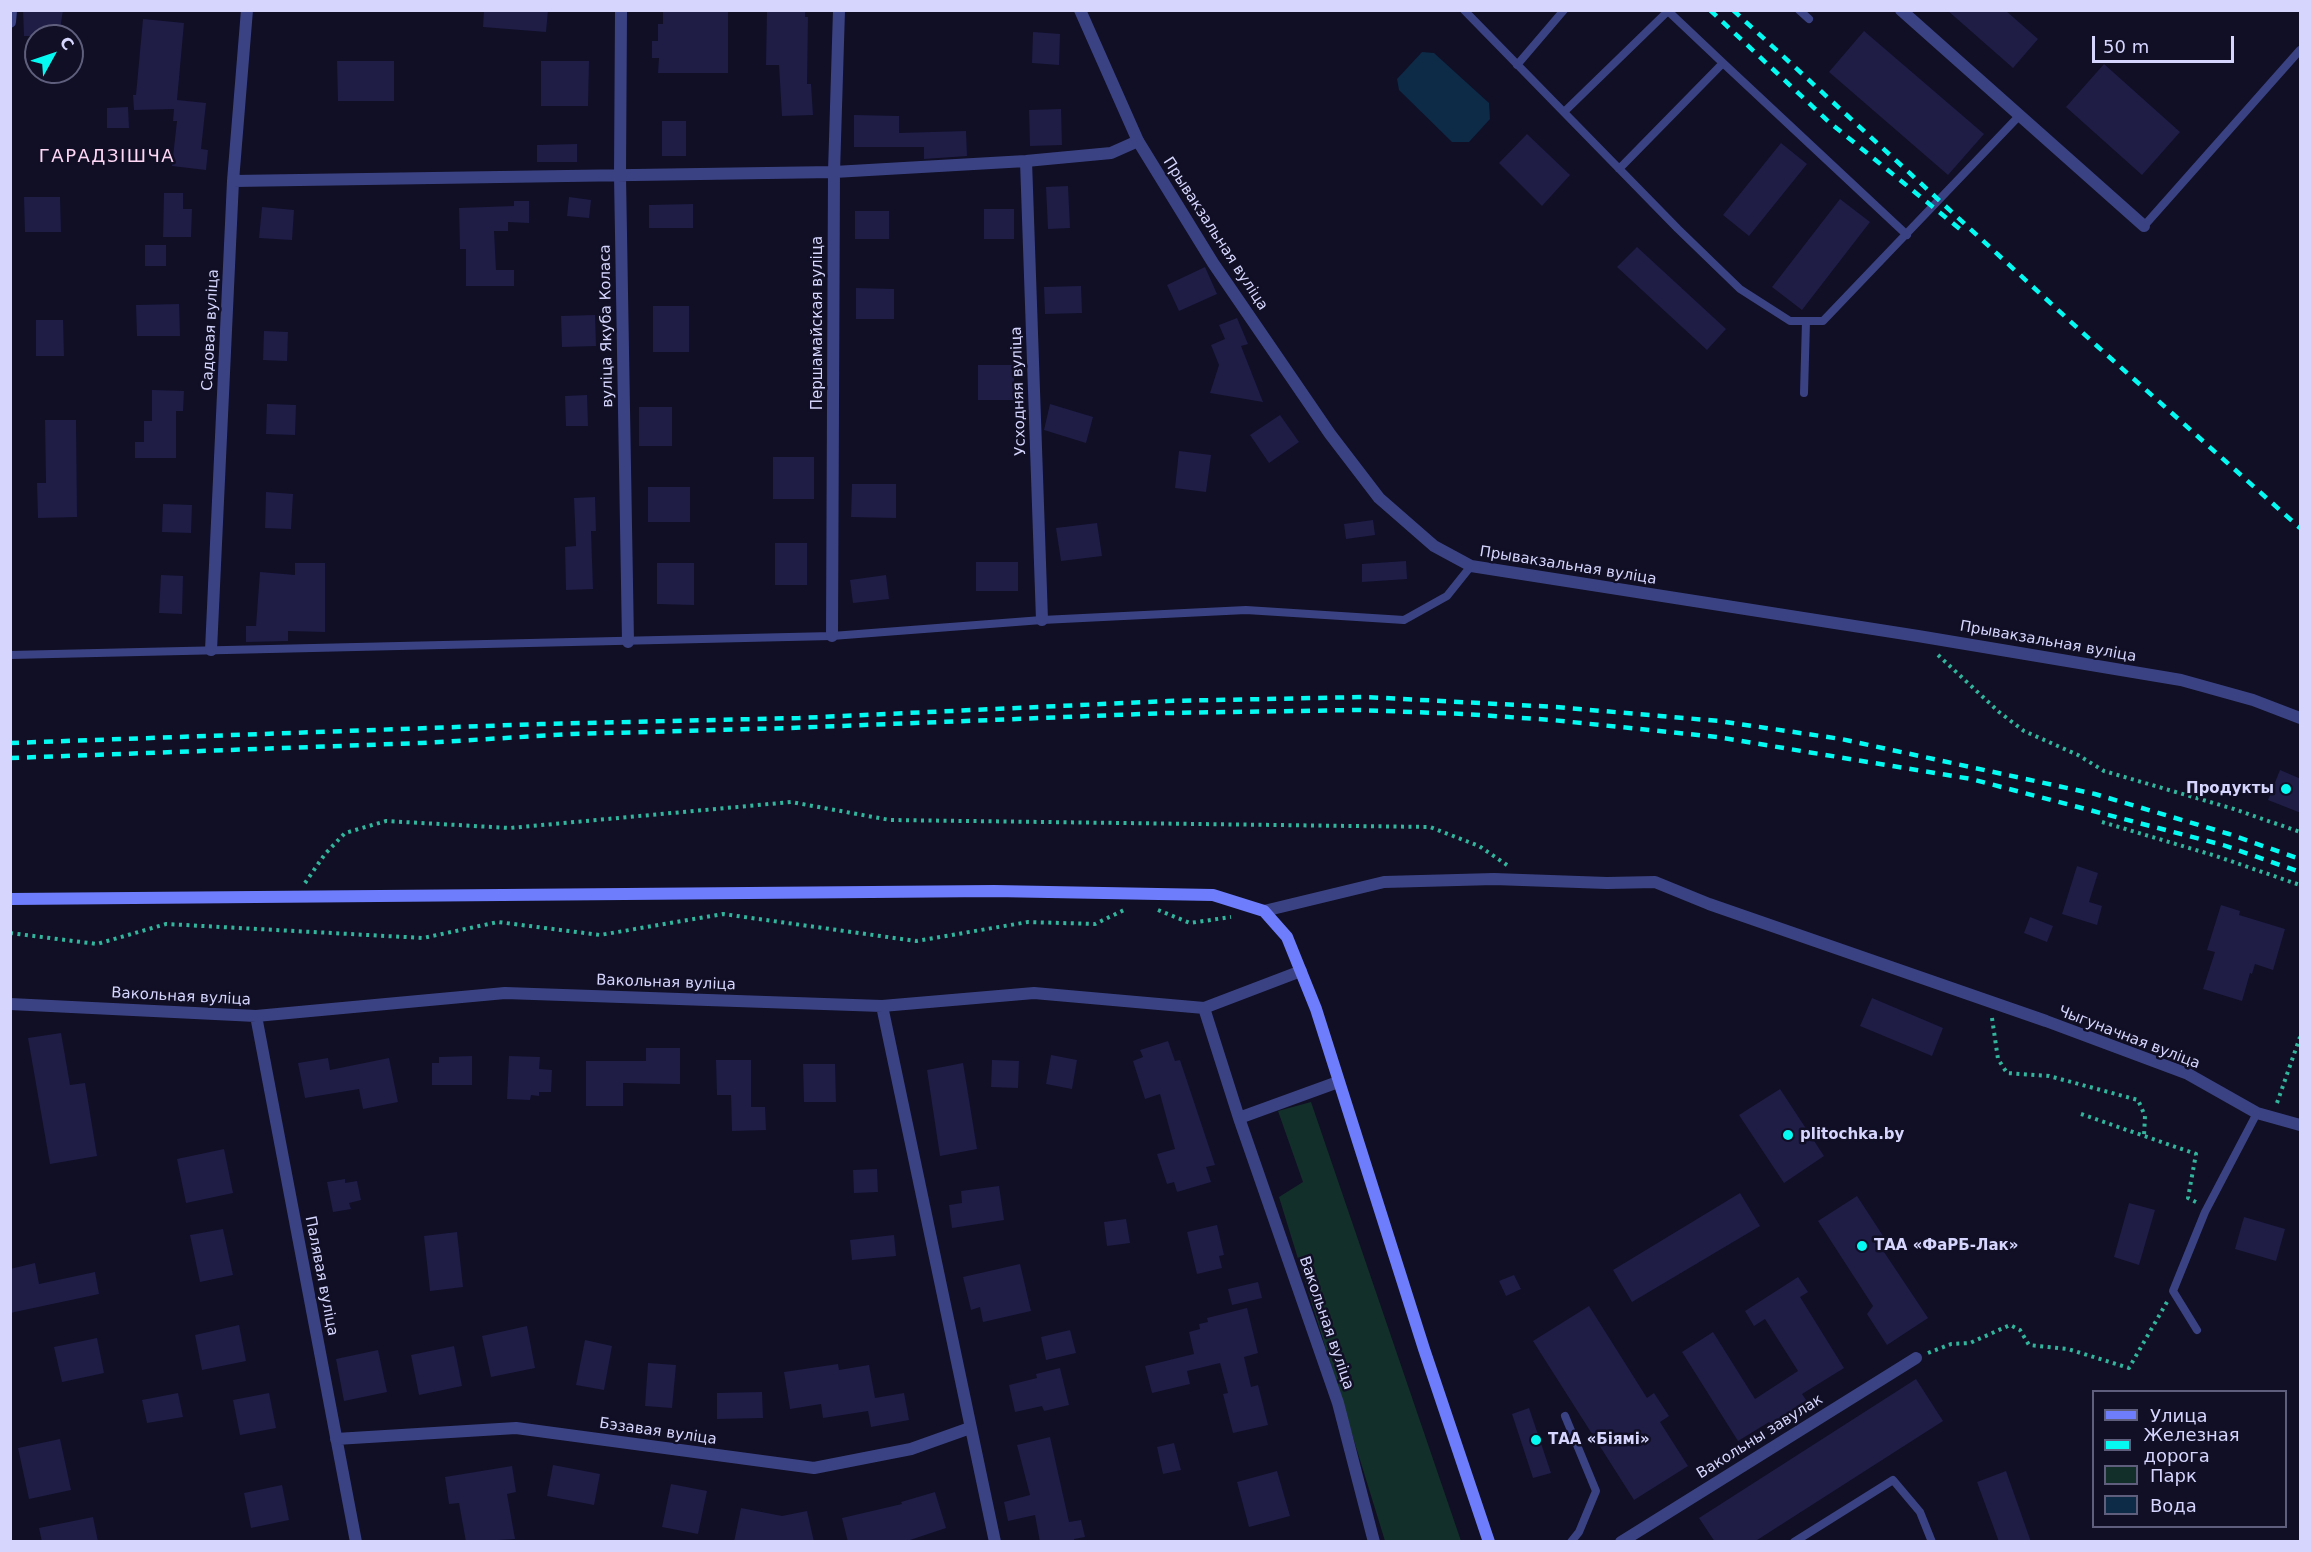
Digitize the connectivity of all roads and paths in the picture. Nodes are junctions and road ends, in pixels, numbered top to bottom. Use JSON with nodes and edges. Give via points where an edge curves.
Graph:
{"nodes":[{"id":1,"x":11,"y":10,"type":"edge"},
{"id":2,"x":247,"y":10,"type":"edge"},
{"id":3,"x":621,"y":10,"type":"edge"},
{"id":4,"x":839,"y":10,"type":"edge"},
{"id":5,"x":1080,"y":10,"type":"edge"},
{"id":6,"x":1464,"y":10,"type":"edge"},
{"id":7,"x":1564,"y":10,"type":"edge"},
{"id":8,"x":1799,"y":10,"type":"edge"},
{"id":9,"x":1903,"y":11,"type":"edge"},
{"id":10,"x":1809,"y":20,"type":"dead end"},
{"id":11,"x":10,"y":22,"type":"edge"},
{"id":12,"x":2301,"y":51,"type":"edge"},
{"id":13,"x":1723,"y":63,"type":"junction"},
{"id":14,"x":1517,"y":65,"type":"junction"},
{"id":15,"x":1564,"y":112,"type":"junction"},
{"id":16,"x":2019,"y":116,"type":"junction"},
{"id":17,"x":1138,"y":141,"type":"junction"},
{"id":18,"x":1026,"y":161,"type":"junction"},
{"id":19,"x":1619,"y":169,"type":"junction"},
{"id":20,"x":834,"y":172,"type":"junction"},
{"id":21,"x":620,"y":176,"type":"junction"},
{"id":22,"x":233,"y":181,"type":"junction"},
{"id":23,"x":2144,"y":226,"type":"joint"},
{"id":24,"x":1907,"y":235,"type":"junction"},
{"id":25,"x":1806,"y":321,"type":"junction"},
{"id":26,"x":1804,"y":393,"type":"dead end"},
{"id":27,"x":1471,"y":566,"type":"junction"},
{"id":28,"x":1042,"y":620,"type":"junction"},
{"id":29,"x":832,"y":636,"type":"junction"},
{"id":30,"x":1918,"y":636,"type":"junction"},
{"id":31,"x":628,"y":642,"type":"junction"},
{"id":32,"x":211,"y":651,"type":"junction"},
{"id":33,"x":10,"y":655,"type":"edge"},
{"id":34,"x":2301,"y":718,"type":"edge"},
{"id":35,"x":2102,"y":822,"type":"dead end"},
{"id":36,"x":2301,"y":832,"type":"edge"},
{"id":37,"x":1530,"y":880,"type":"junction"},
{"id":38,"x":2301,"y":885,"type":"edge"},
{"id":39,"x":297,"y":896,"type":"junction"},
{"id":40,"x":10,"y":899,"type":"edge"},
{"id":41,"x":1130,"y":907,"type":"dead end"},
{"id":42,"x":1149,"y":907,"type":"dead end"},
{"id":43,"x":1264,"y":912,"type":"junction"},
{"id":44,"x":1233,"y":916,"type":"dead end"},
{"id":45,"x":10,"y":933,"type":"edge"},
{"id":46,"x":1301,"y":971,"type":"junction"},
{"id":47,"x":1990,"y":1002,"type":"junction"},
{"id":48,"x":10,"y":1005,"type":"edge"},
{"id":49,"x":882,"y":1006,"type":"junction"},
{"id":50,"x":1204,"y":1008,"type":"junction"},
{"id":51,"x":256,"y":1016,"type":"junction"},
{"id":52,"x":2301,"y":1036,"type":"edge"},
{"id":53,"x":1338,"y":1082,"type":"junction"},
{"id":54,"x":2257,"y":1113,"type":"junction"},
{"id":55,"x":2081,"y":1114,"type":"dead end"},
{"id":56,"x":1239,"y":1118,"type":"junction"},
{"id":57,"x":2271,"y":1118,"type":"junction"},
{"id":58,"x":2301,"y":1125,"type":"edge"},
{"id":59,"x":2144,"y":1136,"type":"junction"},
{"id":60,"x":2208,"y":1207,"type":"junction"},
{"id":61,"x":2173,"y":1291,"type":"junction"},
{"id":62,"x":2197,"y":1330,"type":"dead end"},
{"id":63,"x":1916,"y":1358,"type":"joint"},
{"id":64,"x":1566,"y":1416,"type":"dead end"},
{"id":65,"x":970,"y":1428,"type":"junction"},
{"id":66,"x":336,"y":1440,"type":"junction"},
{"id":67,"x":356,"y":1542,"type":"edge"},
{"id":68,"x":995,"y":1542,"type":"edge"},
{"id":69,"x":1374,"y":1542,"type":"edge"},
{"id":70,"x":1489,"y":1542,"type":"edge"},
{"id":71,"x":1571,"y":1542,"type":"edge"},
{"id":72,"x":1621,"y":1542,"type":"edge"},
{"id":73,"x":1794,"y":1542,"type":"edge"},
{"id":74,"x":1932,"y":1542,"type":"edge"}],
"edges":[{"from":1,"to":11,"type":"street"},
{"from":2,"to":22,"type":"street","name":"Садовая вуліца"},
{"from":3,"to":21,"type":"street","name":"вуліца Якуба Коласа"},
{"from":4,"to":20,"type":"street","name":"Першамайская вуліца"},
{"from":5,"to":17,"type":"street","name":"Прывакзальная вуліца"},
{"from":6,"to":14,"type":"lane"},
{"from":7,"to":14,"type":"lane"},
{"from":8,"to":10,"type":"lane"},
{"from":9,"to":16,"type":"street"},
{"from":12,"to":23,"type":"lane"},
{"from":13,"to":15,"type":"lane","via":[[1668,11]]},
{"from":13,"to":19,"type":"lane"},
{"from":13,"to":24,"type":"lane"},
{"from":14,"to":15,"type":"lane"},
{"from":15,"to":19,"type":"lane"},
{"from":16,"to":23,"type":"street"},
{"from":16,"to":24,"type":"lane"},
{"from":17,"to":18,"type":"street","via":[[1111,153]]},
{"from":17,"to":27,"type":"street","name":"Прывакзальная вуліца","via":[[1212,263],[1378,498],[1434,546]]},
{"from":18,"to":20,"type":"street"},
{"from":18,"to":28,"type":"street","name":"Усходняя вуліца"},
{"from":19,"to":25,"type":"lane","via":[[1740,289],[1790,321]]},
{"from":20,"to":21,"type":"street"},
{"from":20,"to":29,"type":"street","name":"Першамайская вуліца"},
{"from":21,"to":22,"type":"street"},
{"from":21,"to":31,"type":"street","name":"вуліца Якуба Коласа"},
{"from":22,"to":32,"type":"street","name":"Садовая вуліца"},
{"from":24,"to":25,"type":"lane","via":[[1823,321]]},
{"from":25,"to":26,"type":"lane"},
{"from":27,"to":28,"type":"lane","via":[[1447,596],[1404,620],[1246,610]]},
{"from":27,"to":30,"type":"street","name":"Прывакзальная вуліца"},
{"from":28,"to":29,"type":"lane"},
{"from":29,"to":31,"type":"lane"},
{"from":30,"to":34,"type":"street","name":"Прывакзальная вуліца","via":[[2181,680]]},
{"from":30,"to":36,"type":"path","via":[[2024,731],[2103,771]]},
{"from":31,"to":32,"type":"lane"},
{"from":32,"to":33,"type":"lane"},
{"from":35,"to":38,"type":"path"},
{"from":37,"to":39,"type":"path","via":[[1479,846],[1430,827],[890,820],[791,802],[510,828],[386,821],[345,833],[325,854]]},
{"from":37,"to":43,"type":"street","name":"Чыгуначная вуліца","via":[[1384,882]]},
{"from":37,"to":47,"type":"street","name":"Чыгуначная вуліца","via":[[1655,882]]},
{"from":39,"to":40,"type":"main road"},
{"from":39,"to":43,"type":"main road","via":[[994,891],[1213,896]]},
{"from":41,"to":45,"type":"path","via":[[1095,924],[1028,922],[916,940],[723,914],[600,935],[498,922],[423,938],[166,924],[97,944]]},
{"from":42,"to":44,"type":"path","via":[[1190,923]]},
{"from":43,"to":46,"type":"main road","via":[[1287,937]]},
{"from":46,"to":50,"type":"street"},
{"from":46,"to":53,"type":"main road"},
{"from":47,"to":54,"type":"street","name":"Чыгуначная вуліца","via":[[2187,1074]]},
{"from":47,"to":59,"type":"path","via":[[1998,1059],[2007,1072],[2049,1076],[2138,1100],[2145,1116]]},
{"from":48,"to":51,"type":"street","name":"Вакольная вуліца"},
{"from":49,"to":50,"type":"street","name":"Вакольная вуліца","via":[[1034,993]]},
{"from":49,"to":51,"type":"street","name":"Вакольная вуліца","via":[[505,993]]},
{"from":49,"to":65,"type":"street"},
{"from":50,"to":56,"type":"street","name":"Вакольная вуліца"},
{"from":51,"to":66,"type":"street","name":"Палявая вуліца"},
{"from":52,"to":57,"type":"path"},
{"from":53,"to":56,"type":"street"},
{"from":53,"to":70,"type":"main road"},
{"from":54,"to":57,"type":"street","name":"Чыгуначная вуліца"},
{"from":54,"to":60,"type":"lane"},
{"from":55,"to":59,"type":"path"},
{"from":56,"to":69,"type":"street","name":"Вакольная вуліца","via":[[1338,1403]]},
{"from":57,"to":58,"type":"street","name":"Чыгуначная вуліца"},
{"from":59,"to":60,"type":"path","via":[[2196,1154],[2188,1198]]},
{"from":60,"to":61,"type":"lane"},
{"from":61,"to":62,"type":"lane"},
{"from":61,"to":63,"type":"path","via":[[2129,1368],[2068,1349],[2029,1346],[2020,1330],[2010,1325],[1970,1343],[1951,1344]]},
{"from":63,"to":72,"type":"street","name":"Вакольны завулак"},
{"from":64,"to":71,"type":"lane","via":[[1596,1491]]},
{"from":65,"to":66,"type":"street","name":"Бэзавая вуліца","via":[[911,1449],[814,1468],[516,1428]]},
{"from":65,"to":68,"type":"street"},
{"from":66,"to":67,"type":"street","name":"Палявая вуліца"},
{"from":73,"to":74,"type":"lane","via":[[1893,1480],[1920,1512]]}]}
